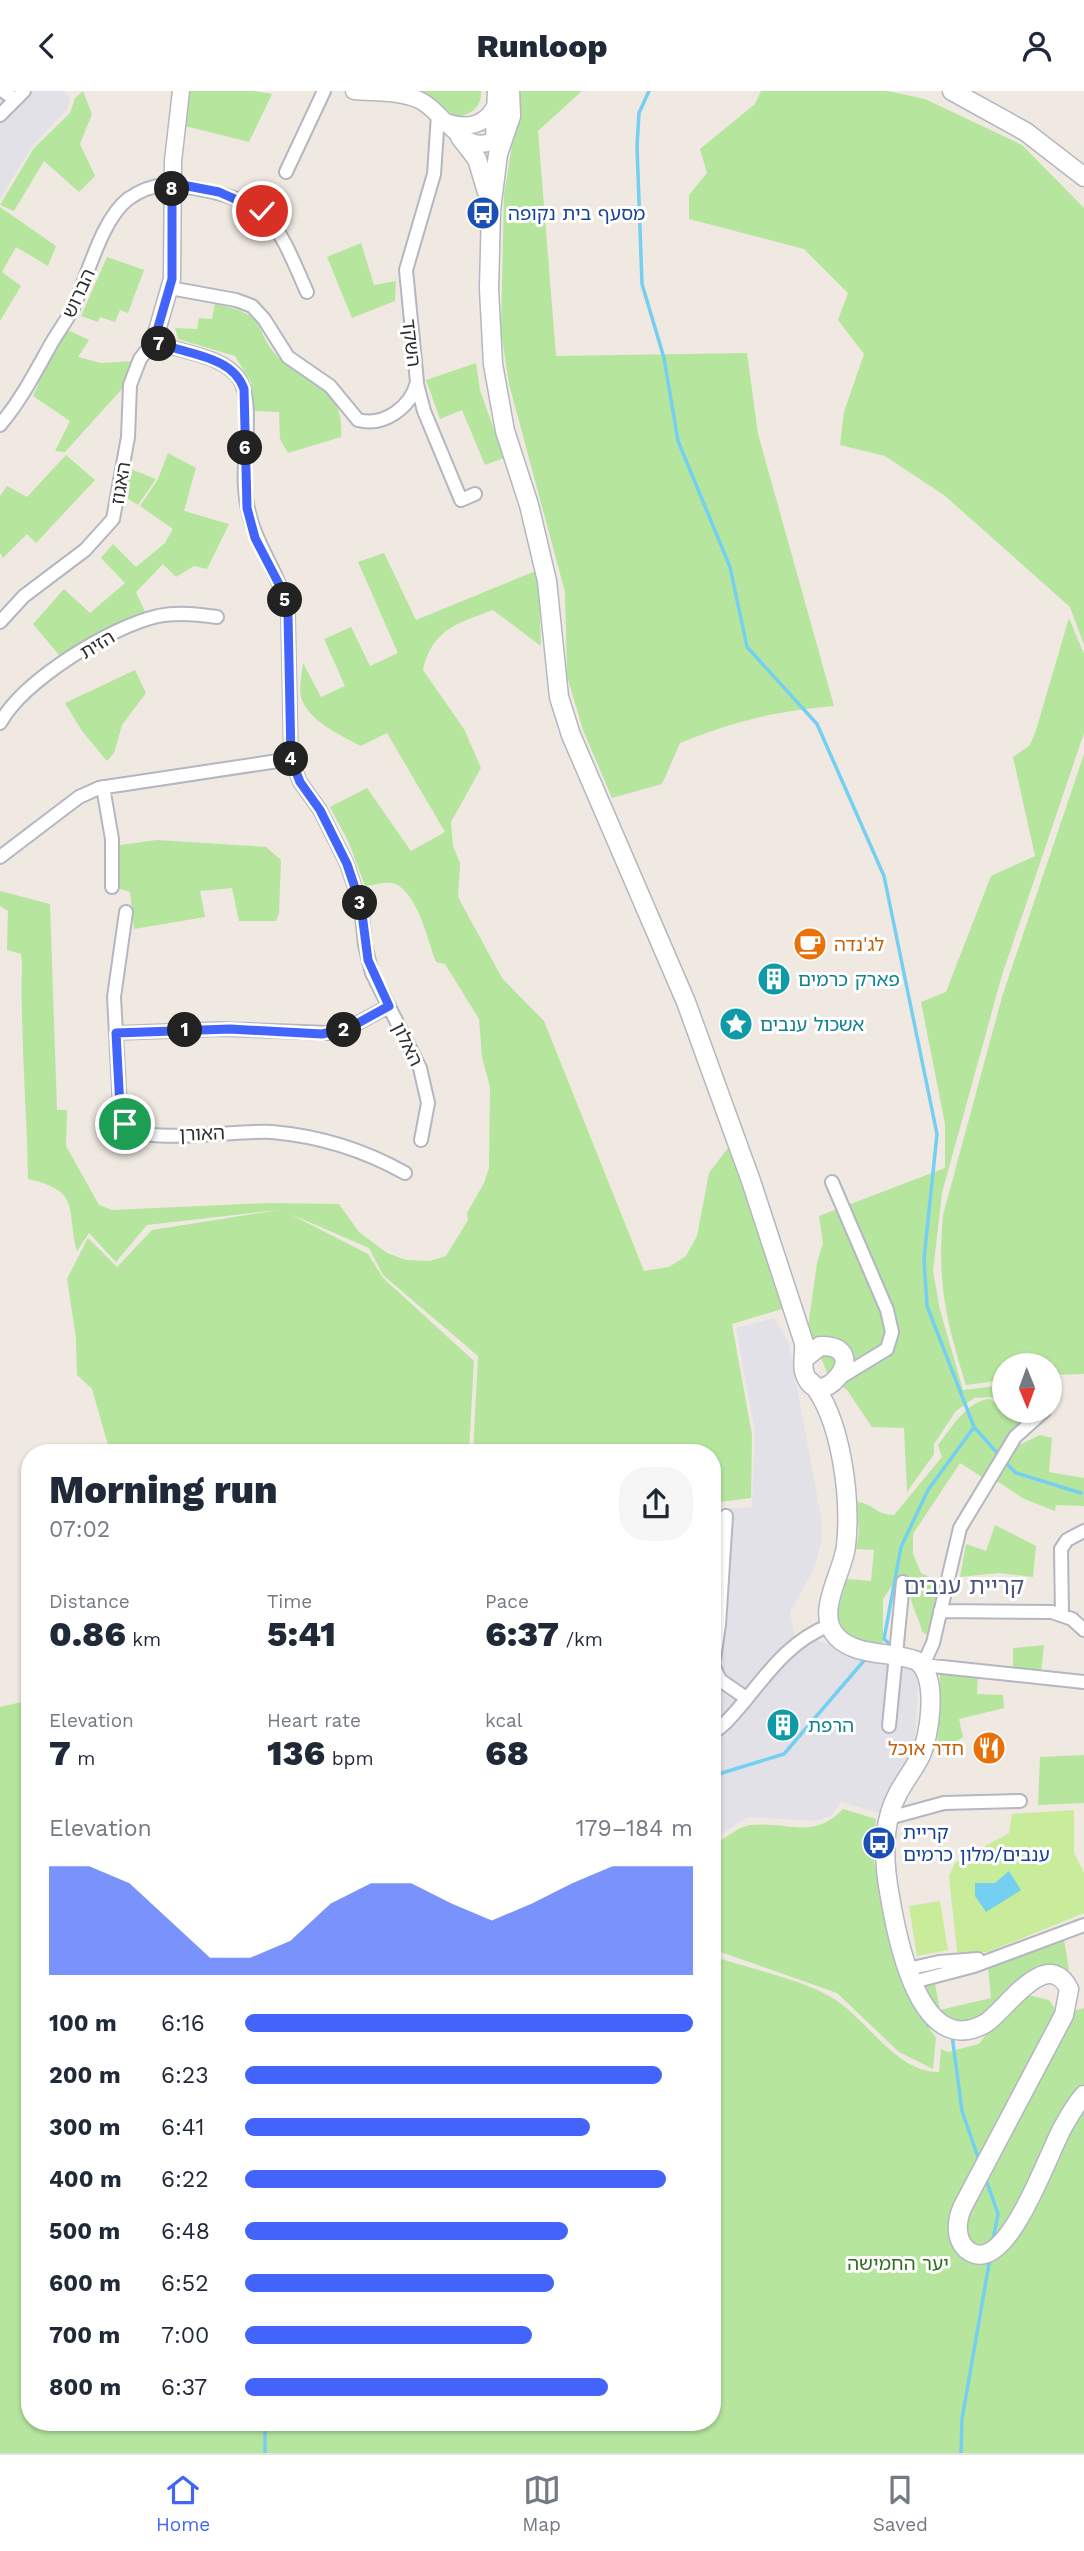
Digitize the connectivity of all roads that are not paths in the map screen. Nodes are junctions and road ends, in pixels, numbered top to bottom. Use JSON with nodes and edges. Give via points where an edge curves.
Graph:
{"nodes":[{"id":1,"x":3,"y":91,"type":"edge"},
{"id":2,"x":181,"y":91,"type":"edge"},
{"id":3,"x":324,"y":91,"type":"edge"},
{"id":4,"x":354,"y":91,"type":"edge"},
{"id":5,"x":951,"y":91,"type":"edge"},
{"id":6,"x":502,"y":94,"type":"edge"},
{"id":7,"x":19,"y":95,"type":"edge"},
{"id":8,"x":0,"y":115,"type":"edge"},
{"id":9,"x":440,"y":118,"type":"junction"},
{"id":10,"x":460,"y":137,"type":"junction"},
{"id":11,"x":501,"y":140,"type":"junction"},
{"id":12,"x":286,"y":172,"type":"dead end"},
{"id":13,"x":1084,"y":177,"type":"edge"},
{"id":14,"x":172,"y":183,"type":"junction"},
{"id":15,"x":491,"y":210,"type":"junction"},
{"id":16,"x":170,"y":288,"type":"junction"},
{"id":17,"x":307,"y":292,"type":"dead end"},
{"id":18,"x":154,"y":341,"type":"junction"},
{"id":19,"x":417,"y":382,"type":"junction"},
{"id":20,"x":0,"y":425,"type":"edge"},
{"id":21,"x":475,"y":494,"type":"dead end"},
{"id":22,"x":217,"y":617,"type":"dead end"},
{"id":23,"x":0,"y":622,"type":"edge"},
{"id":24,"x":0,"y":723,"type":"edge"},
{"id":25,"x":291,"y":759,"type":"junction"},
{"id":26,"x":103,"y":787,"type":"junction"},
{"id":27,"x":0,"y":857,"type":"edge"},
{"id":28,"x":112,"y":887,"type":"dead end"},
{"id":29,"x":126,"y":912,"type":"dead end"},
{"id":30,"x":389,"y":1006,"type":"junction"},
{"id":31,"x":116,"y":1033,"type":"junction"},
{"id":32,"x":421,"y":1140,"type":"dead end"},
{"id":33,"x":405,"y":1173,"type":"dead end"},
{"id":34,"x":832,"y":1182,"type":"dead end"},
{"id":35,"x":792,"y":1306,"type":"junction"},
{"id":36,"x":832,"y":1349,"type":"junction"},
{"id":37,"x":804,"y":1359,"type":"junction"},
{"id":38,"x":869,"y":1359,"type":"junction"},
{"id":39,"x":838,"y":1380,"type":"junction"},
{"id":40,"x":811,"y":1382,"type":"junction"},
{"id":41,"x":831,"y":1421,"type":"junction"},
{"id":42,"x":1031,"y":1423,"type":"edge"},
{"id":43,"x":726,"y":1516,"type":"dead end"},
{"id":44,"x":1084,"y":1531,"type":"edge"},
{"id":45,"x":903,"y":1582,"type":"dead end"},
{"id":46,"x":721,"y":1594,"type":"edge"},
{"id":47,"x":940,"y":1611,"type":"junction"},
{"id":48,"x":1062,"y":1614,"type":"junction"},
{"id":49,"x":830,"y":1625,"type":"junction"},
{"id":50,"x":1084,"y":1630,"type":"edge"},
{"id":51,"x":895,"y":1655,"type":"junction"},
{"id":52,"x":923,"y":1665,"type":"junction"},
{"id":53,"x":721,"y":1681,"type":"edge"},
{"id":54,"x":1084,"y":1682,"type":"edge"},
{"id":55,"x":746,"y":1699,"type":"junction"},
{"id":56,"x":889,"y":1726,"type":"dead end"},
{"id":57,"x":721,"y":1727,"type":"edge"},
{"id":58,"x":1020,"y":1801,"type":"dead end"},
{"id":59,"x":889,"y":1818,"type":"junction"},
{"id":60,"x":1084,"y":1925,"type":"edge"},
{"id":61,"x":911,"y":1975,"type":"junction"},
{"id":62,"x":1084,"y":2095,"type":"edge"}],
"edges":[{"from":1,"to":7,"type":"street"},
{"from":2,"to":14,"type":"street"},
{"from":3,"to":12,"type":"street"},
{"from":4,"to":9,"type":"street","via":[[409,96],[424,102]]},
{"from":5,"to":13,"type":"main road","via":[[1006,119]]},
{"from":6,"to":9,"type":"street","via":[[491,115],[476,125]]},
{"from":6,"to":11,"type":"main road"},
{"from":7,"to":8,"type":"street"},
{"from":9,"to":10,"type":"street"},
{"from":9,"to":19,"type":"street","name":"השקד","via":[[434,174],[406,267]]},
{"from":10,"to":11,"type":"street","via":[[479,142]]},
{"from":10,"to":15,"type":"main road","via":[[480,166]]},
{"from":11,"to":15,"type":"main road"},
{"from":14,"to":16,"type":"street"},
{"from":14,"to":17,"type":"street","via":[[219,192],[262,211],[281,233]]},
{"from":14,"to":20,"type":"street","name":"הברוש","via":[[139,193],[116,212],[71,312],[26,392]]},
{"from":15,"to":35,"type":"main road","via":[[489,308],[496,385],[547,580],[559,697],[685,1002]]},
{"from":16,"to":18,"type":"street"},
{"from":16,"to":19,"type":"street","name":"השקד","via":[[252,306],[288,357],[326,382],[358,419],[372,421],[396,412],[409,401]]},
{"from":18,"to":23,"type":"street","name":"האגוז","via":[[140,359],[130,385],[128,437],[113,519],[85,550],[28,593]]},
{"from":18,"to":25,"type":"street","via":[[225,366],[244,389],[247,508],[288,615]]},
{"from":19,"to":21,"type":"street","via":[[424,411],[461,500]]},
{"from":22,"to":24,"type":"street","name":"הזית","via":[[165,615],[124,628],[32,686]]},
{"from":25,"to":26,"type":"street"},
{"from":25,"to":30,"type":"street","name":"האלון","via":[[347,864],[361,906],[368,960]]},
{"from":26,"to":27,"type":"street","via":[[79,797]]},
{"from":26,"to":28,"type":"street","via":[[112,839]]},
{"from":29,"to":31,"type":"street","name":"האורן","via":[[115,979]]},
{"from":30,"to":31,"type":"street","via":[[349,1028],[322,1034],[230,1029]]},
{"from":30,"to":32,"type":"street","name":"האלון","via":[[424,1082],[428,1112]]},
{"from":31,"to":33,"type":"street","name":"האורן","via":[[120,1108],[125,1124],[136,1133],[290,1135],[355,1150]]},
{"from":34,"to":38,"type":"street","via":[[891,1321],[887,1349]]},
{"from":35,"to":36,"type":"main road"},
{"from":35,"to":37,"type":"main road","via":[[804,1343]]},
{"from":36,"to":37,"type":"main road","via":[[813,1349]]},
{"from":36,"to":38,"type":"street"},
{"from":36,"to":39,"type":"main road","via":[[844,1365]]},
{"from":37,"to":40,"type":"main road"},
{"from":38,"to":39,"type":"street"},
{"from":39,"to":40,"type":"main road","via":[[823,1386]]},
{"from":39,"to":41,"type":"main road"},
{"from":40,"to":41,"type":"main road"},
{"from":41,"to":49,"type":"main road","via":[[843,1471],[847,1523],[842,1568],[828,1609]]},
{"from":42,"to":47,"type":"street","via":[[1015,1437],[960,1528]]},
{"from":43,"to":46,"type":"street"},
{"from":44,"to":48,"type":"street","via":[[1061,1549]]},
{"from":45,"to":51,"type":"street"},
{"from":47,"to":48,"type":"street"},
{"from":47,"to":52,"type":"street"},
{"from":48,"to":50,"type":"street"},
{"from":49,"to":51,"type":"main road","via":[[849,1645]]},
{"from":49,"to":55,"type":"street","via":[[790,1648]]},
{"from":51,"to":52,"type":"main road"},
{"from":51,"to":56,"type":"street"},
{"from":52,"to":54,"type":"street"},
{"from":52,"to":59,"type":"main road","via":[[930,1684],[925,1741]]},
{"from":53,"to":55,"type":"street"},
{"from":55,"to":57,"type":"street"},
{"from":58,"to":59,"type":"street","via":[[944,1803]]},
{"from":59,"to":61,"type":"main road","via":[[886,1876]]},
{"from":60,"to":61,"type":"street","via":[[989,1960]]},
{"from":61,"to":62,"type":"main road","via":[[931,2016],[957,2029],[985,2024],[1038,1977],[1061,1978],[1069,1989],[1069,2005],[962,2208],[958,2234],[971,2253],[989,2253],[1009,2235]]}]}
